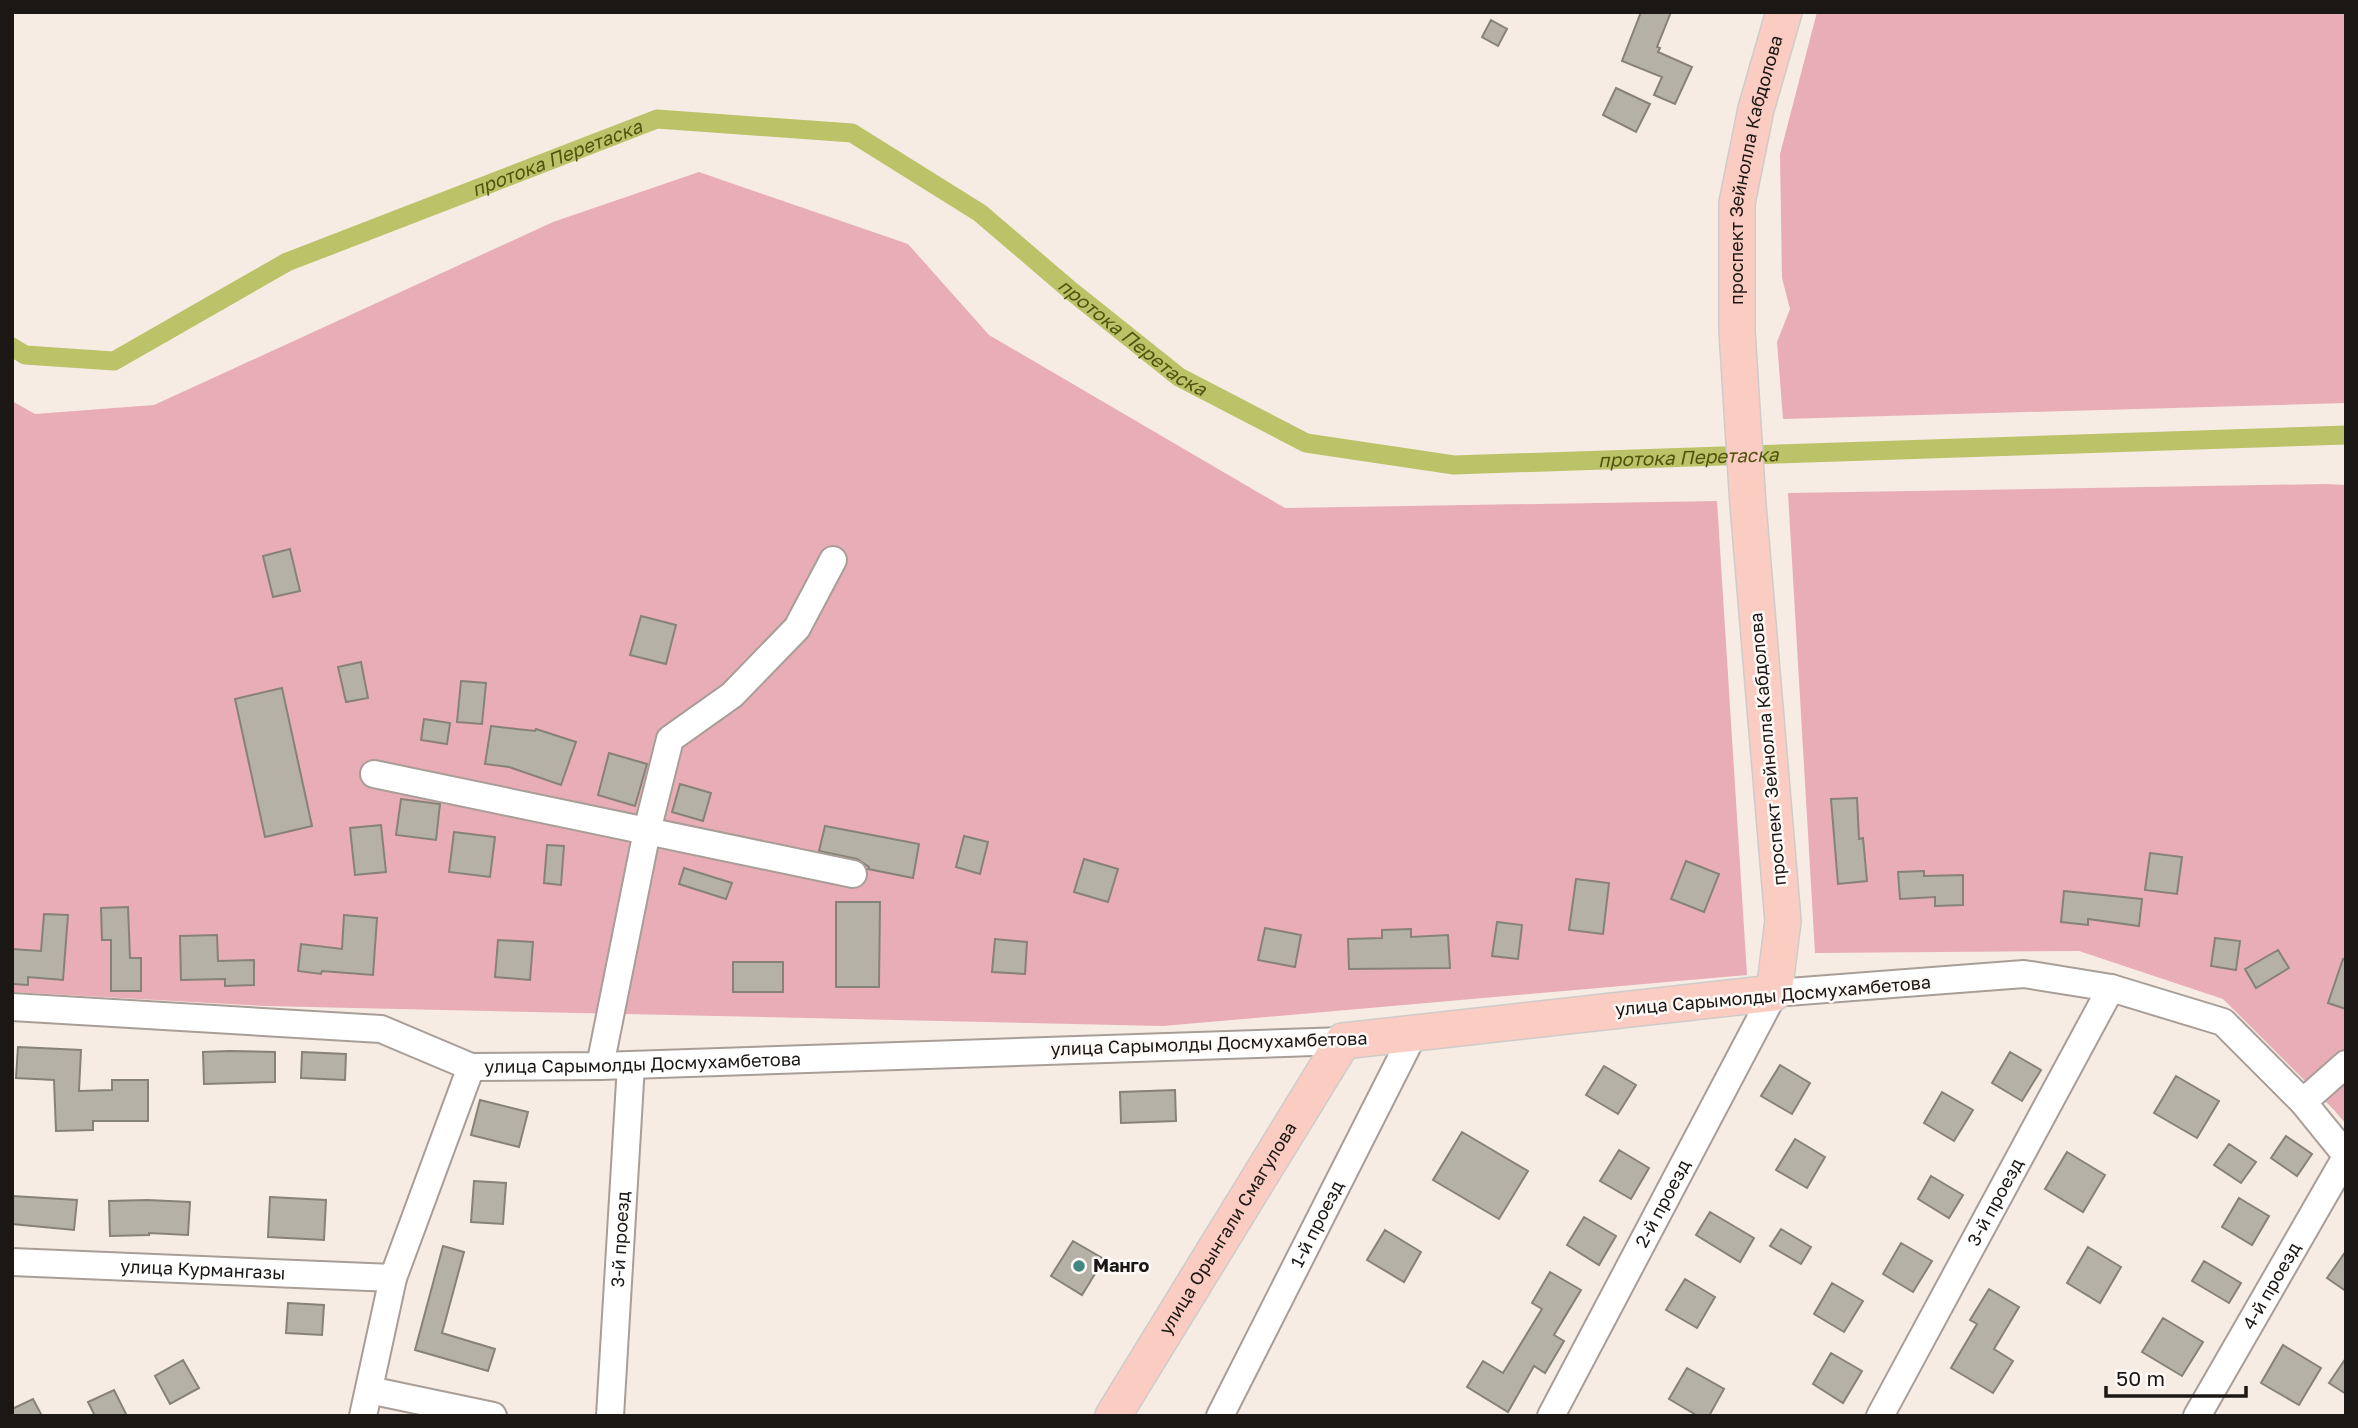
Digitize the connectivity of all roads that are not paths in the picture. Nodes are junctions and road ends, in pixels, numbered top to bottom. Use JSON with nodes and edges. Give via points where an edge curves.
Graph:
{"nodes":[{"id":1,"x":1784,"y":12,"type":"edge"},
{"id":2,"x":833,"y":560,"type":"dead end"},
{"id":3,"x":374,"y":774,"type":"dead end"},
{"id":4,"x":647,"y":831,"type":"junction"},
{"id":5,"x":853,"y":874,"type":"dead end"},
{"id":6,"x":2111,"y":988,"type":"junction"},
{"id":7,"x":1774,"y":993,"type":"junction"},
{"id":8,"x":12,"y":1007,"type":"edge"},
{"id":9,"x":1414,"y":1033,"type":"junction"},
{"id":10,"x":1343,"y":1041,"type":"junction"},
{"id":11,"x":2346,"y":1064,"type":"edge"},
{"id":12,"x":631,"y":1065,"type":"junction"},
{"id":13,"x":600,"y":1066,"type":"junction"},
{"id":14,"x":471,"y":1067,"type":"junction"},
{"id":15,"x":2303,"y":1102,"type":"junction"},
{"id":16,"x":2346,"y":1156,"type":"edge"},
{"id":17,"x":12,"y":1262,"type":"edge"},
{"id":18,"x":393,"y":1278,"type":"junction"},
{"id":19,"x":366,"y":1403,"type":"edge"},
{"id":20,"x":493,"y":1416,"type":"edge"},
{"id":21,"x":610,"y":1416,"type":"edge"},
{"id":22,"x":1113,"y":1416,"type":"edge"},
{"id":23,"x":1220,"y":1416,"type":"edge"},
{"id":24,"x":1551,"y":1416,"type":"edge"},
{"id":25,"x":1880,"y":1416,"type":"edge"},
{"id":26,"x":2197,"y":1416,"type":"edge"}],
"edges":[{"from":1,"to":7,"type":"main road","name":"проспект Зейнолла Кабдолова","via":[[1756,110],[1737,203],[1737,331],[1748,505],[1783,921]]},
{"from":2,"to":4,"type":"street","via":[[797,628],[732,695],[670,739]]},
{"from":3,"to":4,"type":"street"},
{"from":4,"to":5,"type":"street"},
{"from":4,"to":13,"type":"street"},
{"from":6,"to":7,"type":"street","name":"улица Сарымолды Досмухамбетова","via":[[2024,974]]},
{"from":6,"to":15,"type":"street","name":"улица Сарымолды Досмухамбетова","via":[[2223,1022]]},
{"from":6,"to":25,"type":"street","name":"3-й проезд"},
{"from":7,"to":9,"type":"main road","name":"улица Сарымолды Досмухамбетова"},
{"from":7,"to":24,"type":"street","name":"2-й проезд"},
{"from":8,"to":14,"type":"street","name":"улица Сарымолды Досмухамбетова","via":[[381,1029]]},
{"from":9,"to":10,"type":"main road","name":"улица Сарымолды Досмухамбетова"},
{"from":9,"to":23,"type":"street","name":"1-й проезд"},
{"from":10,"to":12,"type":"street","name":"улица Сарымолды Досмухамбетова"},
{"from":10,"to":22,"type":"main road","name":"улица Орынгали Смагулова"},
{"from":11,"to":15,"type":"street"},
{"from":12,"to":13,"type":"street","name":"улица Сарымолды Досмухамбетова"},
{"from":12,"to":21,"type":"street","name":"3-й проезд"},
{"from":13,"to":14,"type":"street","name":"улица Сарымолды Досмухамбетова"},
{"from":14,"to":18,"type":"street"},
{"from":15,"to":16,"type":"street","name":"улица Сарымолды Досмухамбетова"},
{"from":16,"to":26,"type":"street","name":"4-й проезд"},
{"from":17,"to":18,"type":"street","name":"улица Курмангазы"},
{"from":18,"to":19,"type":"street"},
{"from":19,"to":20,"type":"street"}]}
